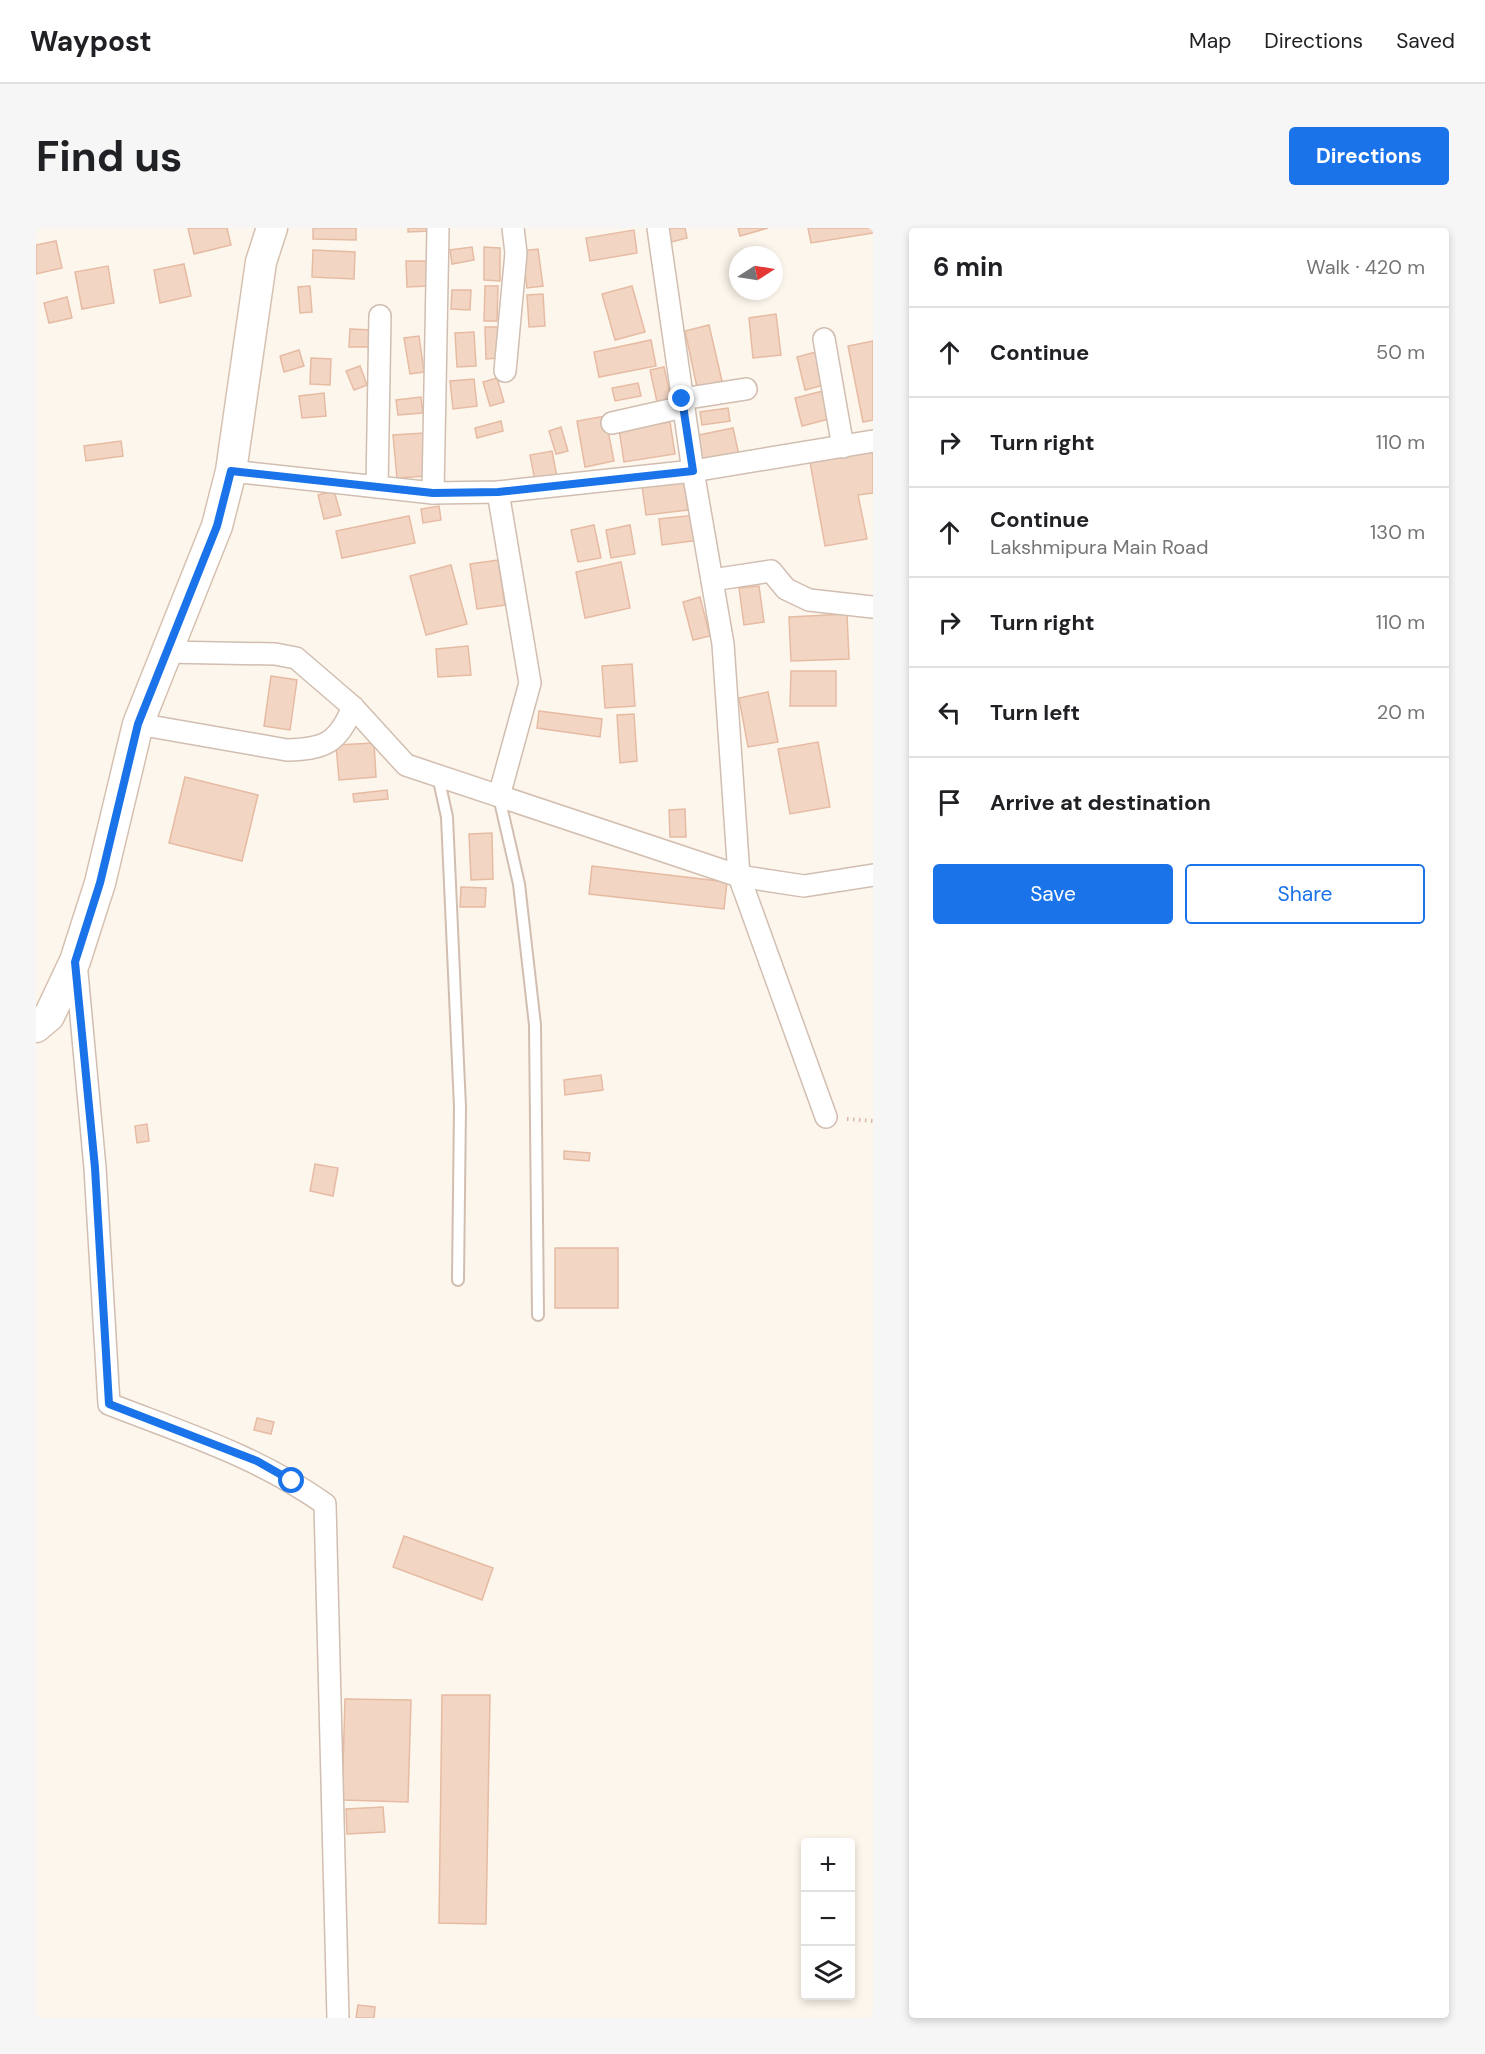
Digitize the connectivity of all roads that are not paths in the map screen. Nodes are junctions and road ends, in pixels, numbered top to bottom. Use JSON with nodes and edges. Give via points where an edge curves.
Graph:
{"nodes":[{"id":1,"x":272,"y":228,"type":"edge"},
{"id":2,"x":438,"y":228,"type":"edge"},
{"id":3,"x":513,"y":228,"type":"edge"},
{"id":4,"x":658,"y":228,"type":"edge"},
{"id":5,"x":380,"y":316,"type":"dead end"},
{"id":6,"x":824,"y":339,"type":"dead end"},
{"id":7,"x":506,"y":370,"type":"dead end"},
{"id":8,"x":746,"y":389,"type":"dead end"},
{"id":9,"x":683,"y":403,"type":"junction"},
{"id":10,"x":612,"y":423,"type":"dead end"},
{"id":11,"x":873,"y":441,"type":"edge"},
{"id":12,"x":843,"y":447,"type":"junction"},
{"id":13,"x":231,"y":471,"type":"junction"},
{"id":14,"x":693,"y":471,"type":"junction"},
{"id":15,"x":377,"y":487,"type":"junction"},
{"id":16,"x":498,"y":492,"type":"junction"},
{"id":17,"x":433,"y":493,"type":"junction"},
{"id":18,"x":712,"y":580,"type":"junction"},
{"id":19,"x":873,"y":607,"type":"edge"},
{"id":20,"x":165,"y":652,"type":"junction"},
{"id":21,"x":353,"y":707,"type":"junction"},
{"id":22,"x":138,"y":724,"type":"junction"},
{"id":23,"x":438,"y":776,"type":"junction"},
{"id":24,"x":499,"y":796,"type":"junction"},
{"id":25,"x":873,"y":875,"type":"edge"},
{"id":26,"x":739,"y":876,"type":"junction"},
{"id":27,"x":75,"y":962,"type":"junction"},
{"id":28,"x":36,"y":1028,"type":"edge"},
{"id":29,"x":826,"y":1117,"type":"dead end"},
{"id":30,"x":458,"y":1280,"type":"dead end"},
{"id":31,"x":538,"y":1315,"type":"dead end"},
{"id":32,"x":338,"y":2018,"type":"edge"}],
"edges":[{"from":1,"to":13,"type":"main road","via":[[261,262]]},
{"from":2,"to":17,"type":"street"},
{"from":3,"to":7,"type":"street","via":[[516,253]]},
{"from":4,"to":9,"type":"street"},
{"from":5,"to":15,"type":"street"},
{"from":6,"to":12,"type":"street"},
{"from":8,"to":9,"type":"street"},
{"from":9,"to":10,"type":"street"},
{"from":9,"to":14,"type":"street"},
{"from":11,"to":12,"type":"street"},
{"from":12,"to":14,"type":"street"},
{"from":13,"to":15,"type":"street"},
{"from":13,"to":20,"type":"main road","via":[[217,526]]},
{"from":14,"to":16,"type":"street"},
{"from":14,"to":18,"type":"street"},
{"from":15,"to":17,"type":"street"},
{"from":16,"to":17,"type":"street"},
{"from":16,"to":24,"type":"street","via":[[530,683]]},
{"from":18,"to":19,"type":"street","via":[[771,571],[786,589],[809,600]]},
{"from":18,"to":26,"type":"street","via":[[723,644]]},
{"from":20,"to":21,"type":"street","via":[[275,654],[296,658]]},
{"from":20,"to":22,"type":"main road"},
{"from":21,"to":22,"type":"street","via":[[345,728],[329,744],[308,750],[287,750]]},
{"from":21,"to":23,"type":"street","via":[[406,765]]},
{"from":22,"to":27,"type":"main road","via":[[100,883]]},
{"from":23,"to":24,"type":"street"},
{"from":23,"to":30,"type":"lane","via":[[447,817],[459,1084]]},
{"from":24,"to":26,"type":"street"},
{"from":24,"to":31,"type":"lane","via":[[519,884],[535,1025]]},
{"from":25,"to":26,"type":"street","via":[[804,886]]},
{"from":26,"to":29,"type":"street"},
{"from":27,"to":28,"type":"main road","via":[[49,1016]]},
{"from":27,"to":32,"type":"street","via":[[95,1168],[109,1404],[257,1461],[325,1504]]}]}
